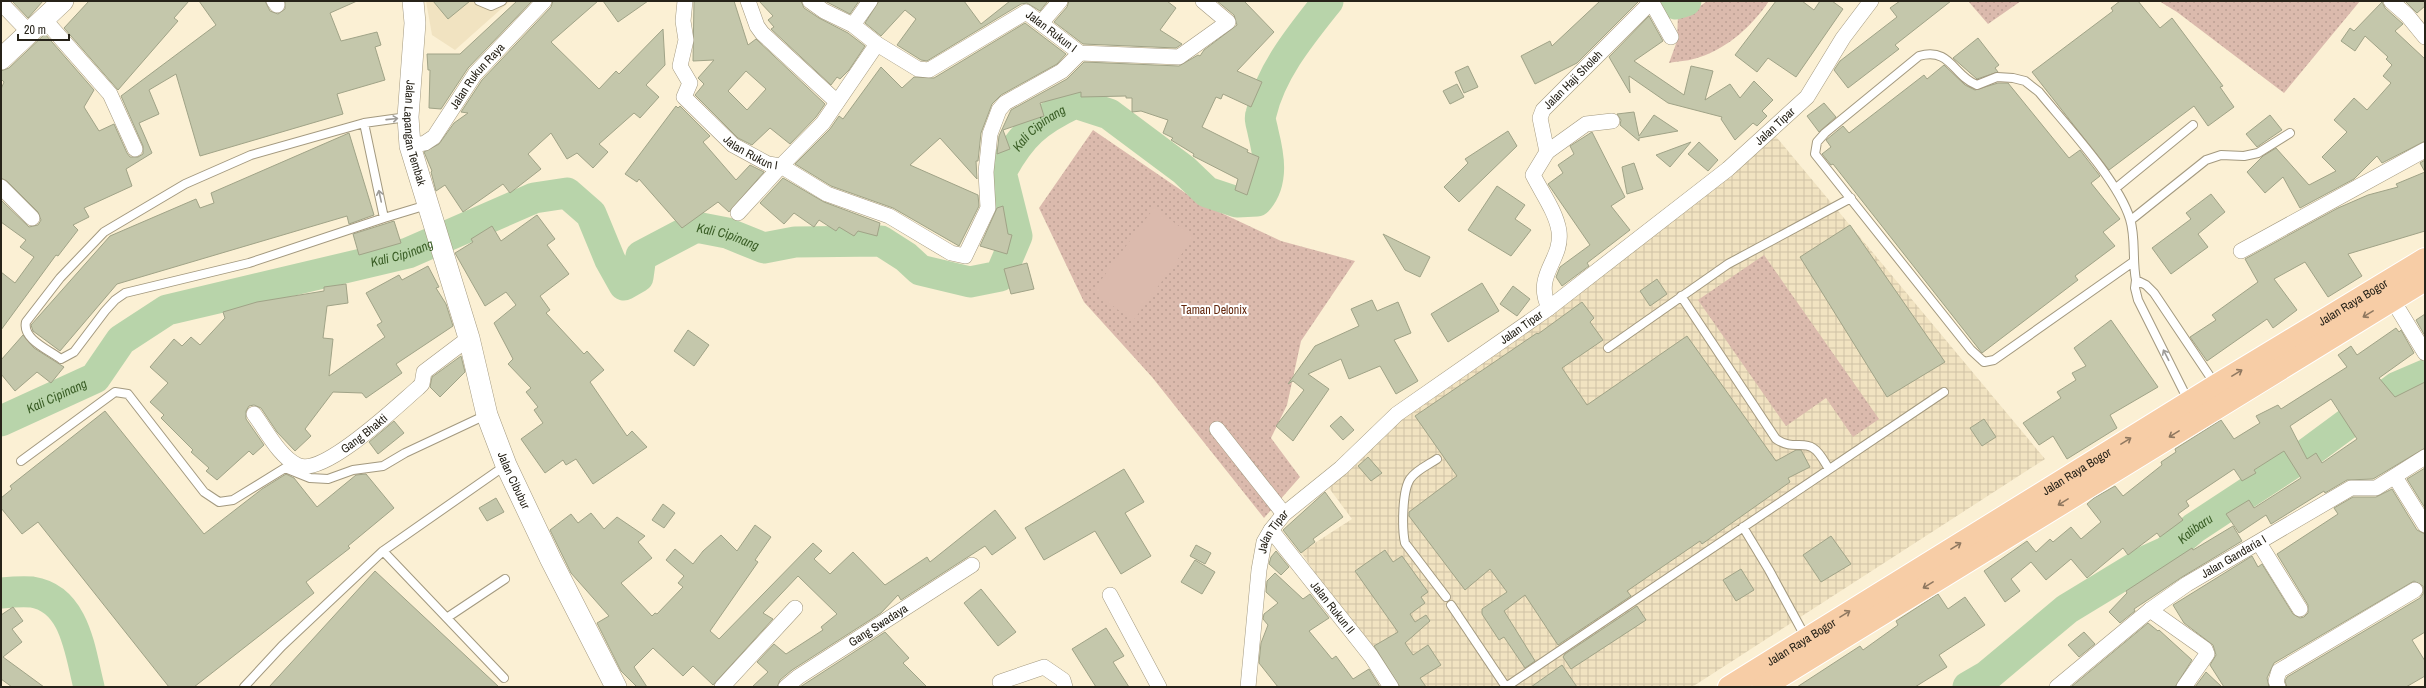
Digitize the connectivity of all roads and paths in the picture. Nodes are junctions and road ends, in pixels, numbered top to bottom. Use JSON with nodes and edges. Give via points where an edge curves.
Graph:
{"nodes":[{"id":1,"x":62,"y":1,"type":"edge"},
{"id":2,"x":413,"y":1,"type":"edge"},
{"id":3,"x":479,"y":1,"type":"edge"},
{"id":4,"x":502,"y":1,"type":"edge"},
{"id":5,"x":544,"y":1,"type":"edge"},
{"id":6,"x":685,"y":1,"type":"edge"},
{"id":7,"x":748,"y":1,"type":"edge"},
{"id":8,"x":810,"y":1,"type":"edge"},
{"id":9,"x":870,"y":1,"type":"edge"},
{"id":10,"x":1060,"y":1,"type":"edge"},
{"id":11,"x":1203,"y":1,"type":"edge"},
{"id":12,"x":1651,"y":1,"type":"edge"},
{"id":13,"x":1872,"y":1,"type":"edge"},
{"id":14,"x":2391,"y":1,"type":"edge"},
{"id":15,"x":1,"y":4,"type":"edge"},
{"id":16,"x":1040,"y":23,"type":"junction"},
{"id":17,"x":853,"y":25,"type":"junction"},
{"id":18,"x":37,"y":26,"type":"junction"},
{"id":19,"x":1671,"y":37,"type":"dead end"},
{"id":20,"x":2425,"y":37,"type":"edge"},
{"id":21,"x":877,"y":44,"type":"junction"},
{"id":22,"x":1080,"y":52,"type":"junction"},
{"id":23,"x":1,"y":59,"type":"edge"},
{"id":24,"x":837,"y":102,"type":"junction"},
{"id":25,"x":408,"y":117,"type":"junction"},
{"id":26,"x":1612,"y":121,"type":"dead end"},
{"id":27,"x":364,"y":123,"type":"junction"},
{"id":28,"x":2193,"y":125,"type":"dead end"},
{"id":29,"x":2290,"y":133,"type":"dead end"},
{"id":30,"x":410,"y":146,"type":"junction"},
{"id":31,"x":135,"y":149,"type":"dead end"},
{"id":32,"x":2425,"y":150,"type":"edge"},
{"id":33,"x":1547,"y":152,"type":"junction"},
{"id":34,"x":781,"y":166,"type":"junction"},
{"id":35,"x":1,"y":187,"type":"edge"},
{"id":36,"x":2116,"y":188,"type":"junction"},
{"id":37,"x":1851,"y":198,"type":"junction"},
{"id":38,"x":428,"y":205,"type":"junction"},
{"id":39,"x":738,"y":212,"type":"dead end"},
{"id":40,"x":32,"y":218,"type":"dead end"},
{"id":41,"x":384,"y":218,"type":"junction"},
{"id":42,"x":2131,"y":220,"type":"junction"},
{"id":43,"x":2241,"y":251,"type":"dead end"},
{"id":44,"x":2425,"y":259,"type":"edge"},
{"id":45,"x":446,"y":260,"type":"joint"},
{"id":46,"x":2133,"y":262,"type":"junction"},
{"id":47,"x":2136,"y":280,"type":"junction"},
{"id":48,"x":2425,"y":280,"type":"edge"},
{"id":49,"x":1681,"y":296,"type":"junction"},
{"id":50,"x":2392,"y":299,"type":"junction"},
{"id":51,"x":1549,"y":308,"type":"junction"},
{"id":52,"x":469,"y":338,"type":"junction"},
{"id":53,"x":1608,"y":348,"type":"dead end"},
{"id":54,"x":2425,"y":353,"type":"edge"},
{"id":55,"x":1944,"y":392,"type":"dead end"},
{"id":56,"x":2221,"y":393,"type":"junction"},
{"id":57,"x":2193,"y":411,"type":"junction"},
{"id":58,"x":254,"y":414,"type":"dead end"},
{"id":59,"x":487,"y":415,"type":"junction"},
{"id":60,"x":1217,"y":429,"type":"dead end"},
{"id":61,"x":2425,"y":457,"type":"edge"},
{"id":62,"x":1437,"y":459,"type":"dead end"},
{"id":63,"x":20,"y":461,"type":"dead end"},
{"id":64,"x":506,"y":465,"type":"junction"},
{"id":65,"x":1829,"y":469,"type":"junction"},
{"id":66,"x":2395,"y":477,"type":"junction"},
{"id":67,"x":1284,"y":514,"type":"junction"},
{"id":68,"x":2425,"y":525,"type":"edge"},
{"id":69,"x":1743,"y":527,"type":"junction"},
{"id":70,"x":1271,"y":530,"type":"junction"},
{"id":71,"x":2258,"y":544,"type":"junction"},
{"id":72,"x":383,"y":551,"type":"junction"},
{"id":73,"x":972,"y":565,"type":"dead end"},
{"id":74,"x":505,"y":579,"type":"dead end"},
{"id":75,"x":2415,"y":590,"type":"dead end"},
{"id":76,"x":1110,"y":595,"type":"dead end"},
{"id":77,"x":1446,"y":597,"type":"dead end"},
{"id":78,"x":1451,"y":605,"type":"dead end"},
{"id":79,"x":795,"y":608,"type":"dead end"},
{"id":80,"x":2300,"y":608,"type":"dead end"},
{"id":81,"x":2150,"y":610,"type":"junction"},
{"id":82,"x":448,"y":617,"type":"junction"},
{"id":83,"x":1811,"y":646,"type":"junction"},
{"id":84,"x":504,"y":678,"type":"dead end"},
{"id":85,"x":1000,"y":682,"type":"dead end"},
{"id":86,"x":244,"y":687,"type":"edge"},
{"id":87,"x":616,"y":687,"type":"edge"},
{"id":88,"x":722,"y":687,"type":"edge"},
{"id":89,"x":786,"y":687,"type":"edge"},
{"id":90,"x":1065,"y":687,"type":"edge"},
{"id":91,"x":1159,"y":687,"type":"edge"},
{"id":92,"x":1248,"y":687,"type":"edge"},
{"id":93,"x":1391,"y":687,"type":"edge"},
{"id":94,"x":1506,"y":687,"type":"edge"},
{"id":95,"x":1729,"y":687,"type":"edge"},
{"id":96,"x":1763,"y":687,"type":"edge"},
{"id":97,"x":2057,"y":687,"type":"edge"},
{"id":98,"x":2184,"y":687,"type":"edge"},
{"id":99,"x":2278,"y":687,"type":"edge"}],
"edges":[{"from":1,"to":18,"type":"street"},
{"from":2,"to":25,"type":"street","name":"Jalan Lapangan Tembak","via":[[415,23]]},
{"from":3,"to":4,"type":"lane","via":[[491,6]]},
{"from":5,"to":30,"type":"street","name":"Jalan Rukun Raya","via":[[475,74],[434,137],[425,143]]},
{"from":6,"to":34,"type":"street","name":"Jalan Rukun I","via":[[683,21],[686,40],[680,66],[690,83],[684,96],[733,145],[768,164]]},
{"from":7,"to":24,"type":"street","via":[[762,33]]},
{"from":8,"to":17,"type":"street","name":"Jalan Rukun I","via":[[824,12]]},
{"from":9,"to":17,"type":"street"},
{"from":10,"to":16,"type":"street"},
{"from":11,"to":22,"type":"street","name":"Jalan Rukun I","via":[[1229,21],[1185,54],[1179,56]]},
{"from":12,"to":19,"type":"street"},
{"from":12,"to":33,"type":"street","name":"Jalan Haji Sholeh","via":[[1543,110],[1540,118]]},
{"from":13,"to":51,"type":"street","name":"Jalan Tipar","via":[[1843,38],[1813,88],[1795,108],[1709,184]]},
{"from":14,"to":20,"type":"street","via":[[2407,15]]},
{"from":15,"to":18,"type":"street"},
{"from":16,"to":21,"type":"street","name":"Jalan Rukun I","via":[[1028,13],[1021,13],[975,44],[929,70],[918,69]]},
{"from":16,"to":22,"type":"street","name":"Jalan Rukun I"},
{"from":17,"to":21,"type":"street","name":"Jalan Rukun I"},
{"from":18,"to":23,"type":"street"},
{"from":18,"to":31,"type":"street","via":[[110,94]]},
{"from":21,"to":24,"type":"street","name":"Jalan Rukun I"},
{"from":22,"to":34,"type":"street","via":[[1062,70],[1005,103],[999,110],[990,134],[986,163],[988,208],[965,256],[951,253],[889,216],[827,194]]},
{"from":24,"to":34,"type":"street","name":"Jalan Rukun I","via":[[823,123]]},
{"from":27,"to":25,"type":"lane","one_way":true},
{"from":25,"to":30,"type":"street","name":"Jalan Lapangan Tembak"},
{"from":26,"to":33,"type":"street","via":[[1586,124]]},
{"from":41,"to":27,"type":"lane","one_way":true},
{"from":27,"to":41,"type":"lane","via":[[245,158],[185,184],[104,232],[60,278],[26,322],[25,328],[28,336],[61,359],[68,357],[115,300],[125,293],[249,262]]},
{"from":28,"to":36,"type":"lane"},
{"from":29,"to":42,"type":"lane","via":[[2258,152],[2244,156],[2221,155],[2206,160]]},
{"from":30,"to":38,"type":"street","name":"Jalan Lapangan Tembak"},
{"from":32,"to":43,"type":"street"},
{"from":33,"to":51,"type":"street","via":[[1533,175],[1559,231],[1557,249],[1543,291]]},
{"from":34,"to":39,"type":"street"},
{"from":35,"to":40,"type":"street"},
{"from":36,"to":37,"type":"lane","via":[[2039,92],[2025,81],[1997,77],[1977,85],[1968,80],[1947,59],[1930,53],[1920,56],[1817,142],[1815,154]]},
{"from":36,"to":42,"type":"lane"},
{"from":37,"to":46,"type":"lane","via":[[1971,350],[1984,362],[1994,360]]},
{"from":37,"to":49,"type":"lane","via":[[1728,264]]},
{"from":38,"to":41,"type":"lane"},
{"from":38,"to":45,"type":"street","name":"Jalan Lapangan Tembak"},
{"from":42,"to":46,"type":"lane"},
{"from":56,"to":44,"type":"highway","name":"Jalan Raya Bogor","one_way":true},
{"from":45,"to":52,"type":"street","name":"Jalan Cibubur"},
{"from":46,"to":47,"type":"lane"},
{"from":47,"to":56,"type":"lane","via":[[2154,293]]},
{"from":57,"to":47,"type":"lane","one_way":true,"via":[[2138,300]]},
{"from":48,"to":50,"type":"highway","name":"Jalan Raya Bogor"},
{"from":49,"to":53,"type":"lane"},
{"from":49,"to":65,"type":"lane","via":[[1776,440],[1786,446],[1814,448]]},
{"from":50,"to":54,"type":"street"},
{"from":50,"to":56,"type":"highway","name":"Jalan Raya Bogor","one_way":true},
{"from":51,"to":67,"type":"street","name":"Jalan Tipar","via":[[1397,414],[1341,468]]},
{"from":52,"to":58,"type":"street","name":"Gang Bhakti","via":[[424,372],[423,381],[418,388],[362,436],[328,460],[311,466],[296,465],[282,452]]},
{"from":52,"to":59,"type":"street","name":"Jalan Cibubur"},
{"from":55,"to":65,"type":"lane"},
{"from":56,"to":57,"type":"highway","name":"Jalan Raya Bogor"},
{"from":57,"to":83,"type":"highway","name":"Jalan Raya Bogor"},
{"from":59,"to":63,"type":"lane","via":[[404,453],[383,466],[353,470],[328,479],[310,478],[285,468],[233,500],[219,502],[204,492],[128,394],[121,392],[114,392]]},
{"from":59,"to":64,"type":"street","name":"Jalan Cibubur"},
{"from":60,"to":67,"type":"street"},
{"from":61,"to":66,"type":"street","name":"Jalan Gandaria I"},
{"from":62,"to":77,"type":"lane","via":[[1409,480],[1403,533],[1405,543]]},
{"from":64,"to":72,"type":"lane"},
{"from":64,"to":87,"type":"street","name":"Jalan Cibubur"},
{"from":65,"to":69,"type":"lane"},
{"from":66,"to":68,"type":"street"},
{"from":66,"to":71,"type":"street","name":"Jalan Gandaria I","via":[[2376,488],[2350,488]]},
{"from":67,"to":70,"type":"street","name":"Jalan Tipar"},
{"from":69,"to":83,"type":"lane"},
{"from":69,"to":94,"type":"lane"},
{"from":70,"to":92,"type":"street","name":"Jalan Tipar","via":[[1264,542],[1259,570]]},
{"from":70,"to":93,"type":"street","name":"Jalan Rukun II","via":[[1372,656]]},
{"from":71,"to":80,"type":"street"},
{"from":71,"to":81,"type":"street","name":"Jalan Gandaria I","via":[[2187,584]]},
{"from":72,"to":82,"type":"lane"},
{"from":72,"to":86,"type":"lane","via":[[282,646]]},
{"from":73,"to":89,"type":"street","name":"Gang Swadaya"},
{"from":74,"to":82,"type":"lane"},
{"from":75,"to":99,"type":"street","via":[[2279,671],[2276,681]]},
{"from":76,"to":91,"type":"street"},
{"from":78,"to":94,"type":"lane"},
{"from":79,"to":88,"type":"street"},
{"from":81,"to":97,"type":"street","name":"Jalan Gandaria I"},
{"from":81,"to":98,"type":"street","via":[[2205,649],[2208,654]]},
{"from":82,"to":84,"type":"lane"},
{"from":83,"to":95,"type":"highway","name":"Jalan Raya Bogor"},
{"from":83,"to":96,"type":"highway","name":"Jalan Raya Bogor"},
{"from":85,"to":90,"type":"street","via":[[1044,668],[1063,680]]}]}
